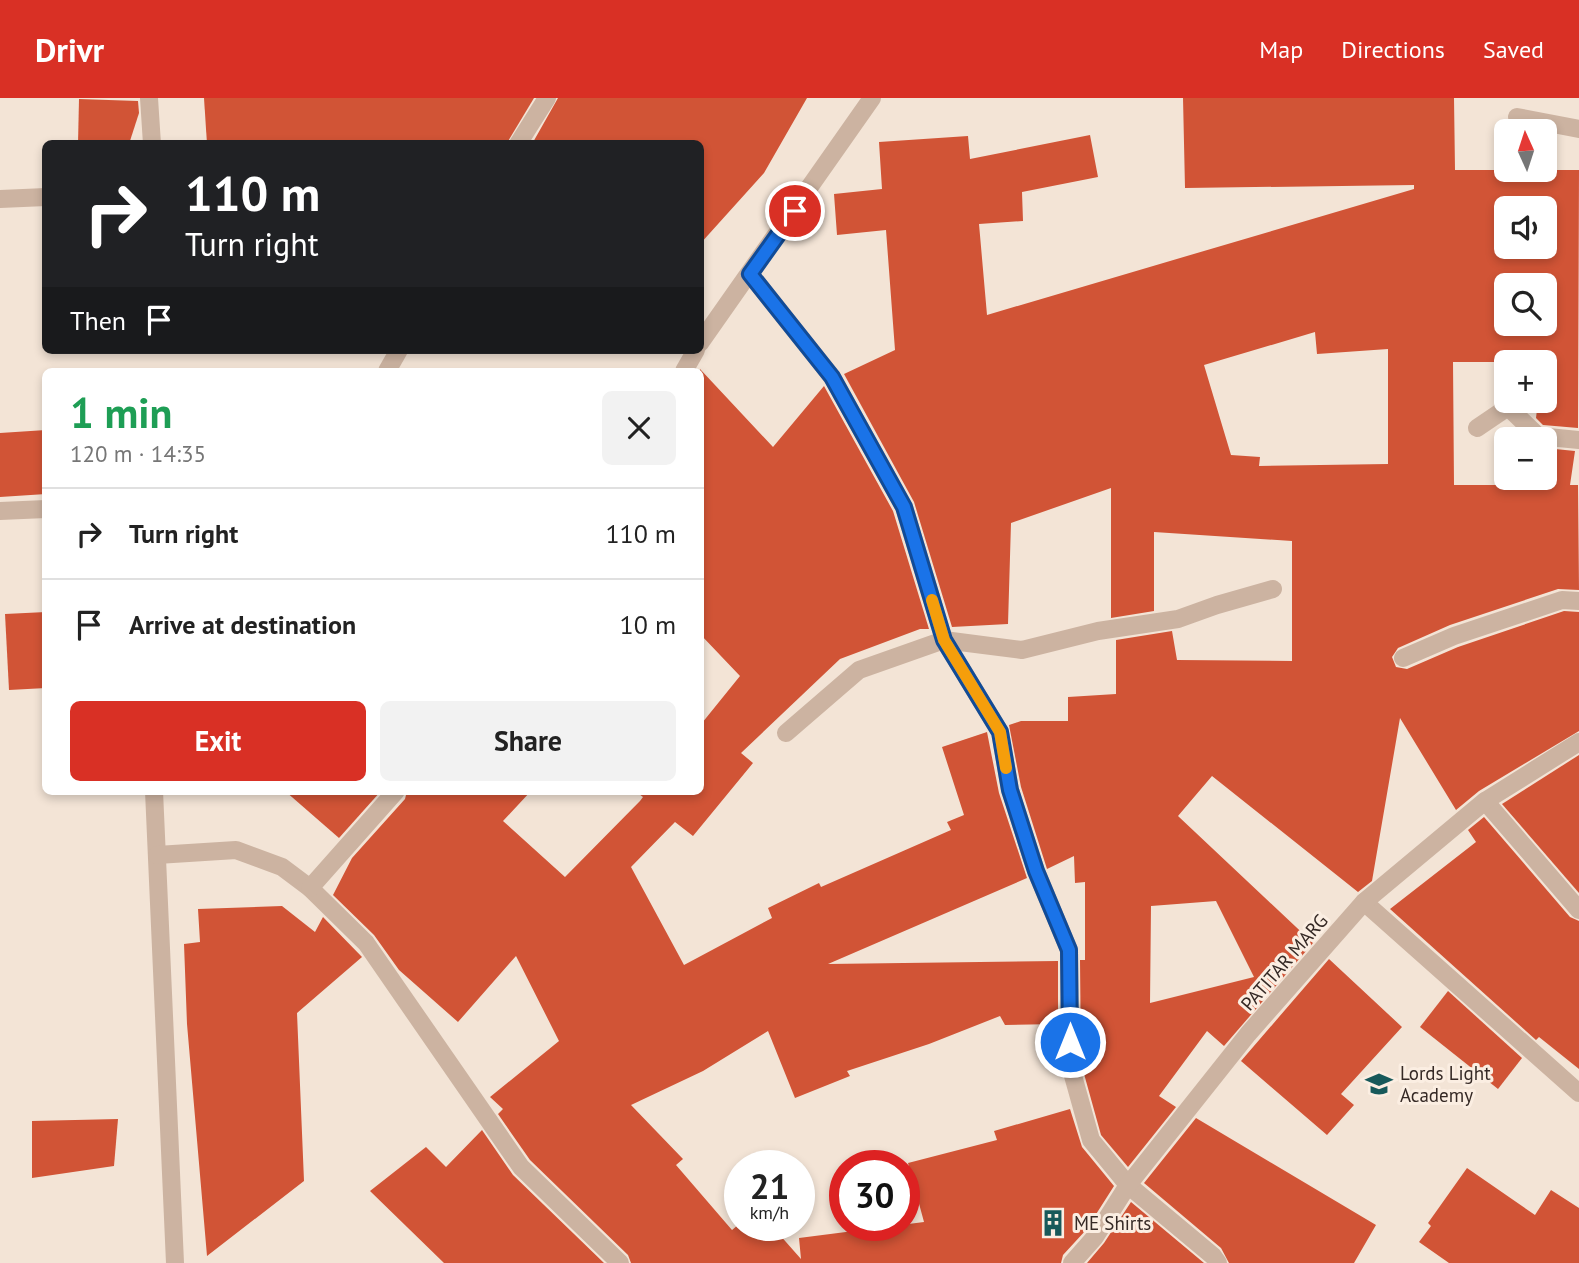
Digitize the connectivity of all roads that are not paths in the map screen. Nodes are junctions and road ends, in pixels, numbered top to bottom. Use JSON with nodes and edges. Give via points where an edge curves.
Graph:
{"nodes":[{"id":1,"x":149,"y":98,"type":"edge"},
{"id":2,"x":547,"y":98,"type":"edge"},
{"id":3,"x":872,"y":98,"type":"edge"},
{"id":4,"x":1517,"y":117,"type":"dead end"},
{"id":5,"x":1579,"y":129,"type":"edge"},
{"id":6,"x":152,"y":140,"type":"edge"},
{"id":7,"x":521,"y":140,"type":"edge"},
{"id":8,"x":42,"y":197,"type":"edge"},
{"id":9,"x":0,"y":199,"type":"edge"},
{"id":10,"x":750,"y":274,"type":"junction"},
{"id":11,"x":704,"y":332,"type":"edge"},
{"id":12,"x":1478,"y":428,"type":"dead end"},
{"id":13,"x":1579,"y":440,"type":"edge"},
{"id":14,"x":42,"y":509,"type":"edge"},
{"id":15,"x":0,"y":511,"type":"edge"},
{"id":16,"x":1273,"y":589,"type":"dead end"},
{"id":17,"x":1579,"y":600,"type":"edge"},
{"id":18,"x":944,"y":640,"type":"junction"},
{"id":19,"x":1403,"y":658,"type":"dead end"},
{"id":20,"x":786,"y":733,"type":"dead end"},
{"id":21,"x":1579,"y":742,"type":"edge"},
{"id":22,"x":154,"y":795,"type":"edge"},
{"id":23,"x":392,"y":795,"type":"edge"},
{"id":24,"x":1485,"y":802,"type":"junction"},
{"id":25,"x":157,"y":855,"type":"junction"},
{"id":26,"x":310,"y":888,"type":"junction"},
{"id":27,"x":1364,"y":902,"type":"junction"},
{"id":28,"x":1579,"y":910,"type":"edge"},
{"id":29,"x":1579,"y":1093,"type":"edge"},
{"id":30,"x":1128,"y":1185,"type":"junction"},
{"id":31,"x":175,"y":1263,"type":"edge"},
{"id":32,"x":620,"y":1263,"type":"edge"},
{"id":33,"x":1072,"y":1263,"type":"edge"},
{"id":34,"x":1218,"y":1263,"type":"edge"}],
"edges":[{"from":1,"to":6,"type":"street"},
{"from":2,"to":7,"type":"street"},
{"from":3,"to":10,"type":"street"},
{"from":4,"to":5,"type":"street"},
{"from":8,"to":9,"type":"street"},
{"from":10,"to":11,"type":"street"},
{"from":10,"to":18,"type":"street","via":[[832,377],[904,507]]},
{"from":12,"to":13,"type":"street","via":[[1508,407],[1538,436]]},
{"from":14,"to":15,"type":"street"},
{"from":16,"to":18,"type":"street","via":[[1178,619],[1098,631],[1021,650]]},
{"from":17,"to":19,"type":"street","via":[[1562,600]]},
{"from":18,"to":20,"type":"street","via":[[859,670]]},
{"from":18,"to":30,"type":"street","via":[[1000,732],[1010,790],[1036,871],[1069,950],[1073,1077],[1091,1140]]},
{"from":21,"to":24,"type":"street","name":"PATITAR MARG"},
{"from":22,"to":25,"type":"street"},
{"from":23,"to":26,"type":"street"},
{"from":24,"to":27,"type":"street","name":"PATITAR MARG"},
{"from":24,"to":28,"type":"street"},
{"from":25,"to":26,"type":"street","via":[[236,850],[282,867]]},
{"from":25,"to":31,"type":"street"},
{"from":26,"to":32,"type":"street","via":[[366,943],[521,1167]]},
{"from":27,"to":29,"type":"street"},
{"from":27,"to":30,"type":"street","name":"PATITAR MARG","via":[[1248,1034]]},
{"from":30,"to":33,"type":"street","name":"PATITAR MARG","via":[[1095,1237]]},
{"from":30,"to":34,"type":"street"}]}
